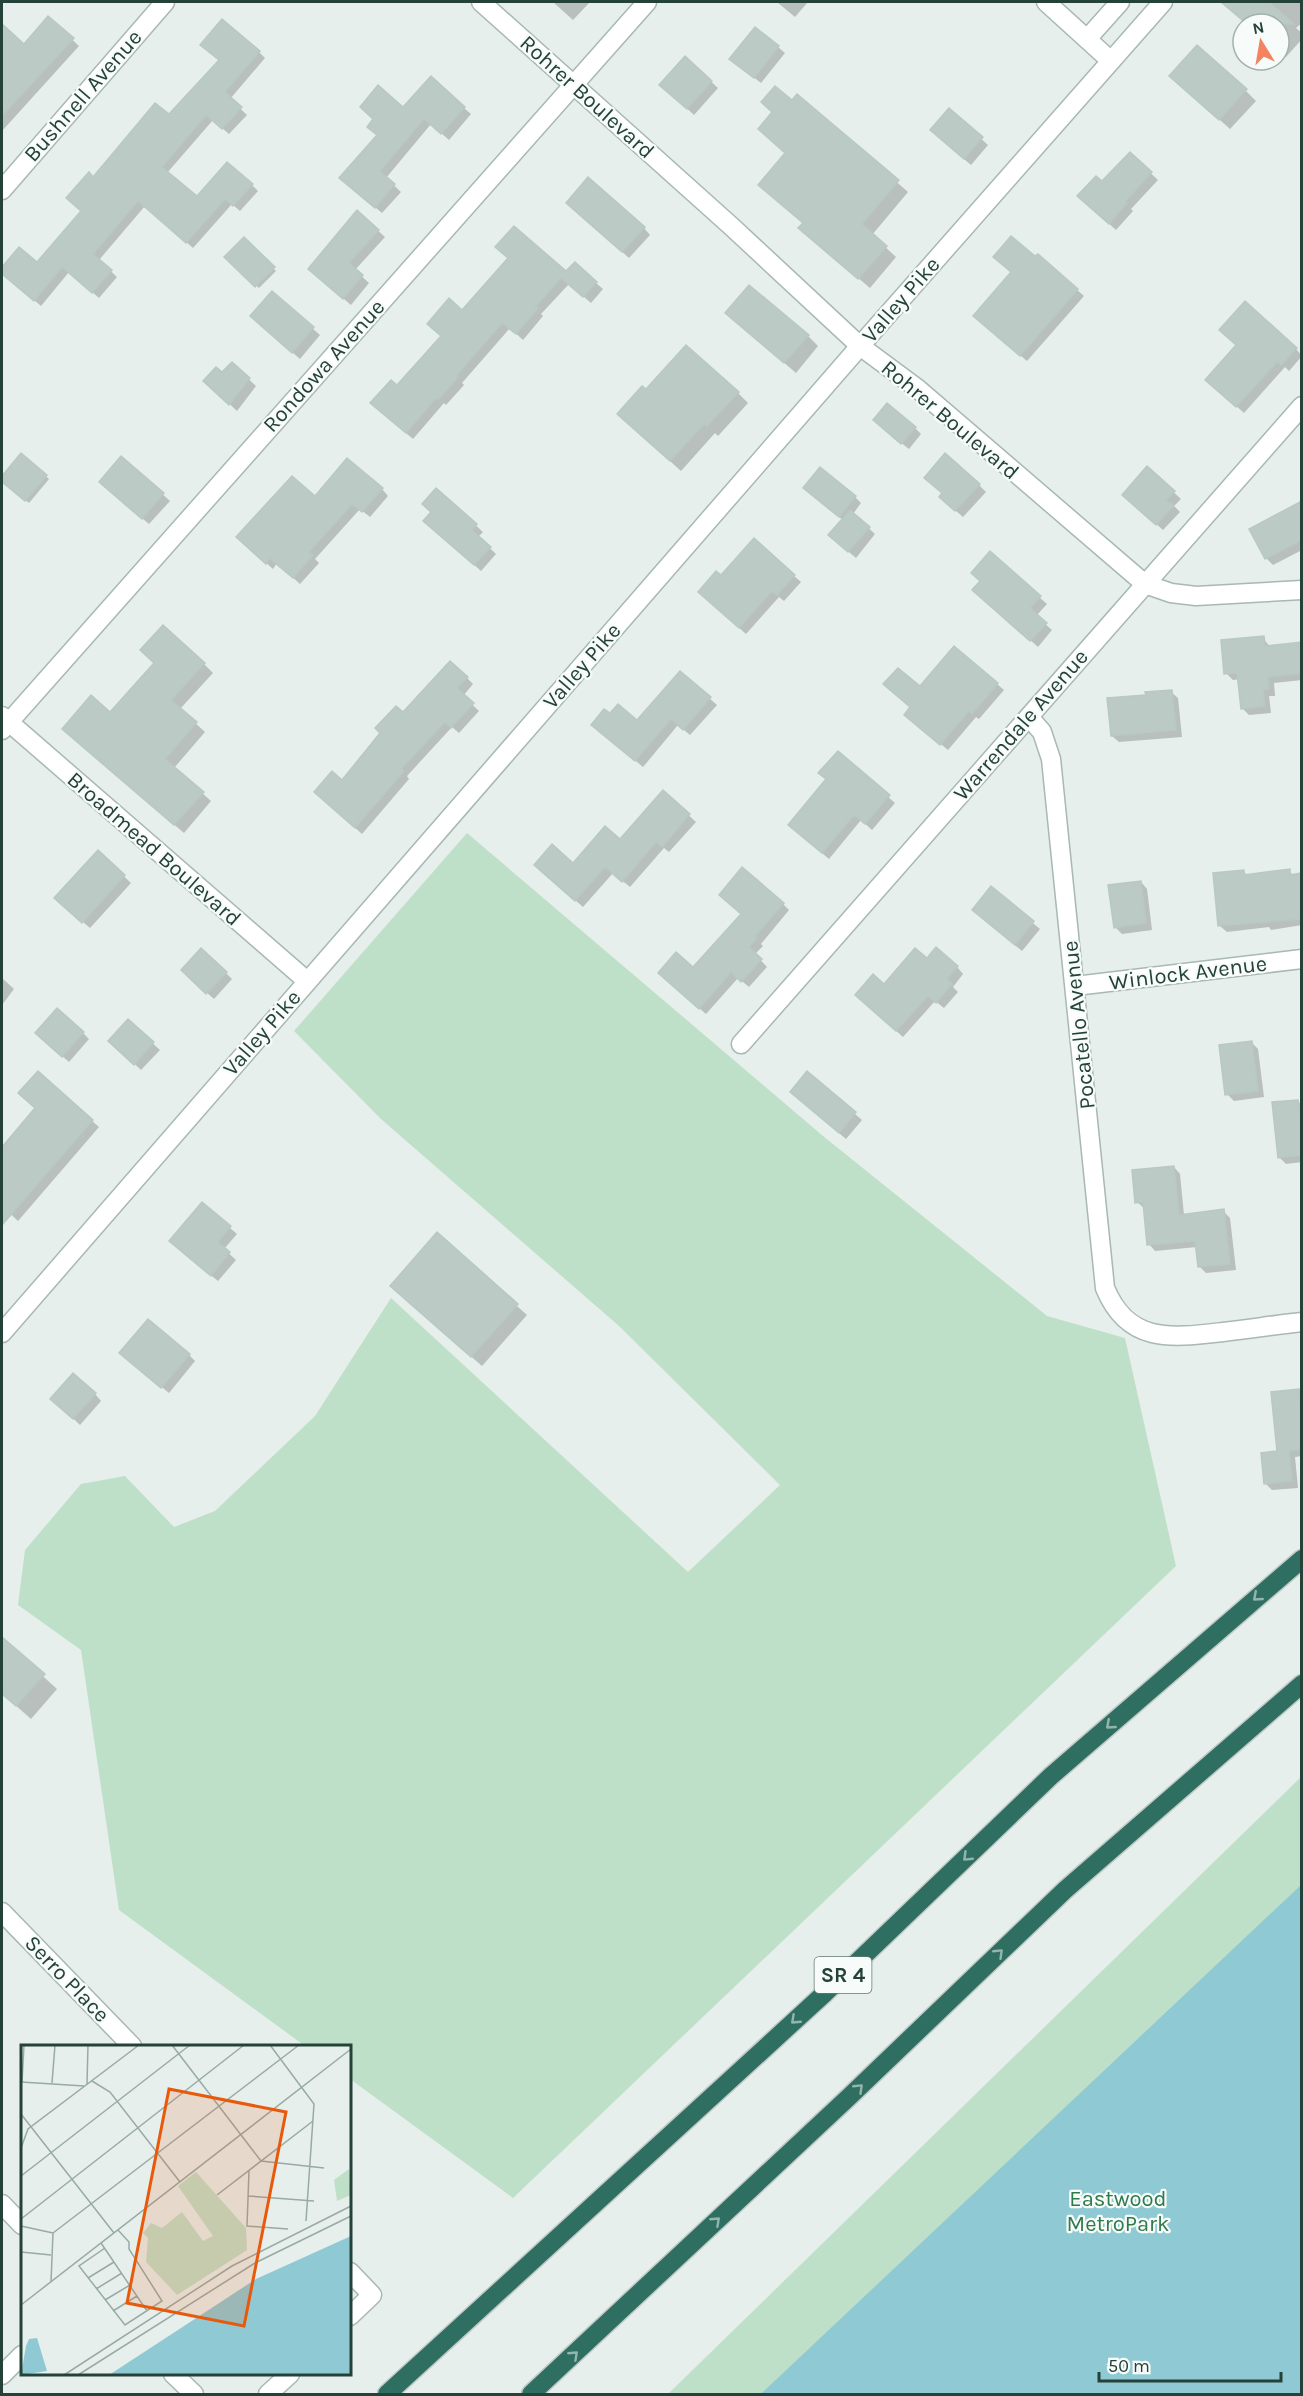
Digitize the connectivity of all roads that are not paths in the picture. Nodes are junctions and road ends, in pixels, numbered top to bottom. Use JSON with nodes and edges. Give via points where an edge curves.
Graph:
{"nodes":[{"id":1,"x":165,"y":2,"type":"edge"},
{"id":2,"x":481,"y":2,"type":"edge"},
{"id":3,"x":647,"y":2,"type":"edge"},
{"id":4,"x":1120,"y":2,"type":"edge"},
{"id":5,"x":1164,"y":2,"type":"edge"},
{"id":6,"x":1055,"y":4,"type":"edge"},
{"id":7,"x":1087,"y":39,"type":"junction"},
{"id":8,"x":1111,"y":61,"type":"junction"},
{"id":9,"x":574,"y":85,"type":"junction"},
{"id":10,"x":2,"y":190,"type":"edge"},
{"id":11,"x":860,"y":346,"type":"junction"},
{"id":12,"x":1302,"y":406,"type":"edge"},
{"id":13,"x":1145,"y":584,"type":"junction"},
{"id":14,"x":1302,"y":590,"type":"edge"},
{"id":15,"x":1029,"y":717,"type":"junction"},
{"id":16,"x":4,"y":723,"type":"edge"},
{"id":17,"x":1302,"y":959,"type":"edge"},
{"id":18,"x":307,"y":981,"type":"junction"},
{"id":19,"x":1075,"y":986,"type":"junction"},
{"id":20,"x":741,"y":1044,"type":"dead end"},
{"id":21,"x":1302,"y":1322,"type":"edge"},
{"id":22,"x":2,"y":1333,"type":"edge"},
{"id":23,"x":1302,"y":1559,"type":"edge"},
{"id":24,"x":1302,"y":1684,"type":"edge"},
{"id":25,"x":2,"y":1912,"type":"edge"},
{"id":26,"x":131,"y":2045,"type":"edge"},
{"id":27,"x":2,"y":2204,"type":"edge"},
{"id":28,"x":21,"y":2224,"type":"edge"},
{"id":29,"x":351,"y":2273,"type":"edge"},
{"id":30,"x":351,"y":2315,"type":"edge"},
{"id":31,"x":21,"y":2356,"type":"edge"},
{"id":32,"x":2,"y":2375,"type":"edge"},
{"id":33,"x":175,"y":2375,"type":"edge"},
{"id":34,"x":288,"y":2375,"type":"edge"},
{"id":35,"x":194,"y":2394,"type":"edge"},
{"id":36,"x":268,"y":2394,"type":"edge"},
{"id":37,"x":387,"y":2394,"type":"edge"},
{"id":38,"x":531,"y":2394,"type":"edge"}],
"edges":[{"from":1,"to":10,"type":"street","name":"Bushnell Avenue"},
{"from":2,"to":9,"type":"street","name":"Rohrer Boulevard"},
{"from":3,"to":9,"type":"street","name":"Rondowa Avenue"},
{"from":4,"to":7,"type":"street"},
{"from":5,"to":8,"type":"street","name":"Valley Pike"},
{"from":6,"to":7,"type":"street"},
{"from":7,"to":8,"type":"street"},
{"from":8,"to":11,"type":"street","name":"Valley Pike"},
{"from":9,"to":11,"type":"street","name":"Rohrer Boulevard"},
{"from":9,"to":16,"type":"street","name":"Rondowa Avenue"},
{"from":11,"to":13,"type":"street","name":"Rohrer Boulevard","via":[[918,389]]},
{"from":11,"to":18,"type":"street","name":"Valley Pike"},
{"from":12,"to":13,"type":"street","name":"Warrendale Avenue"},
{"from":13,"to":14,"type":"street","name":"Rohrer Boulevard","via":[[1196,596]]},
{"from":13,"to":15,"type":"street","name":"Warrendale Avenue"},
{"from":15,"to":19,"type":"street","name":"Pocatello Avenue","via":[[1042,732],[1051,759]]},
{"from":15,"to":20,"type":"street","name":"Warrendale Avenue"},
{"from":16,"to":18,"type":"street","name":"Broadmead Boulevard"},
{"from":17,"to":19,"type":"street","name":"Winlock Avenue"},
{"from":18,"to":22,"type":"street","name":"Valley Pike"},
{"from":19,"to":21,"type":"street","name":"Pocatello Avenue","via":[[1105,1288],[1112,1304],[1122,1317],[1156,1335],[1180,1337]]},
{"from":23,"to":37,"type":"highway","number":"SR 4","one_way":true,"via":[[1051,1776],[825,1993]]},
{"from":38,"to":24,"type":"highway","one_way":true,"via":[[1065,1890]]},
{"from":25,"to":26,"type":"street","name":"Serro Place"},
{"from":27,"to":28,"type":"street"},
{"from":29,"to":30,"type":"street","via":[[372,2295]]},
{"from":31,"to":32,"type":"street"},
{"from":33,"to":35,"type":"street"},
{"from":34,"to":36,"type":"street"}]}
